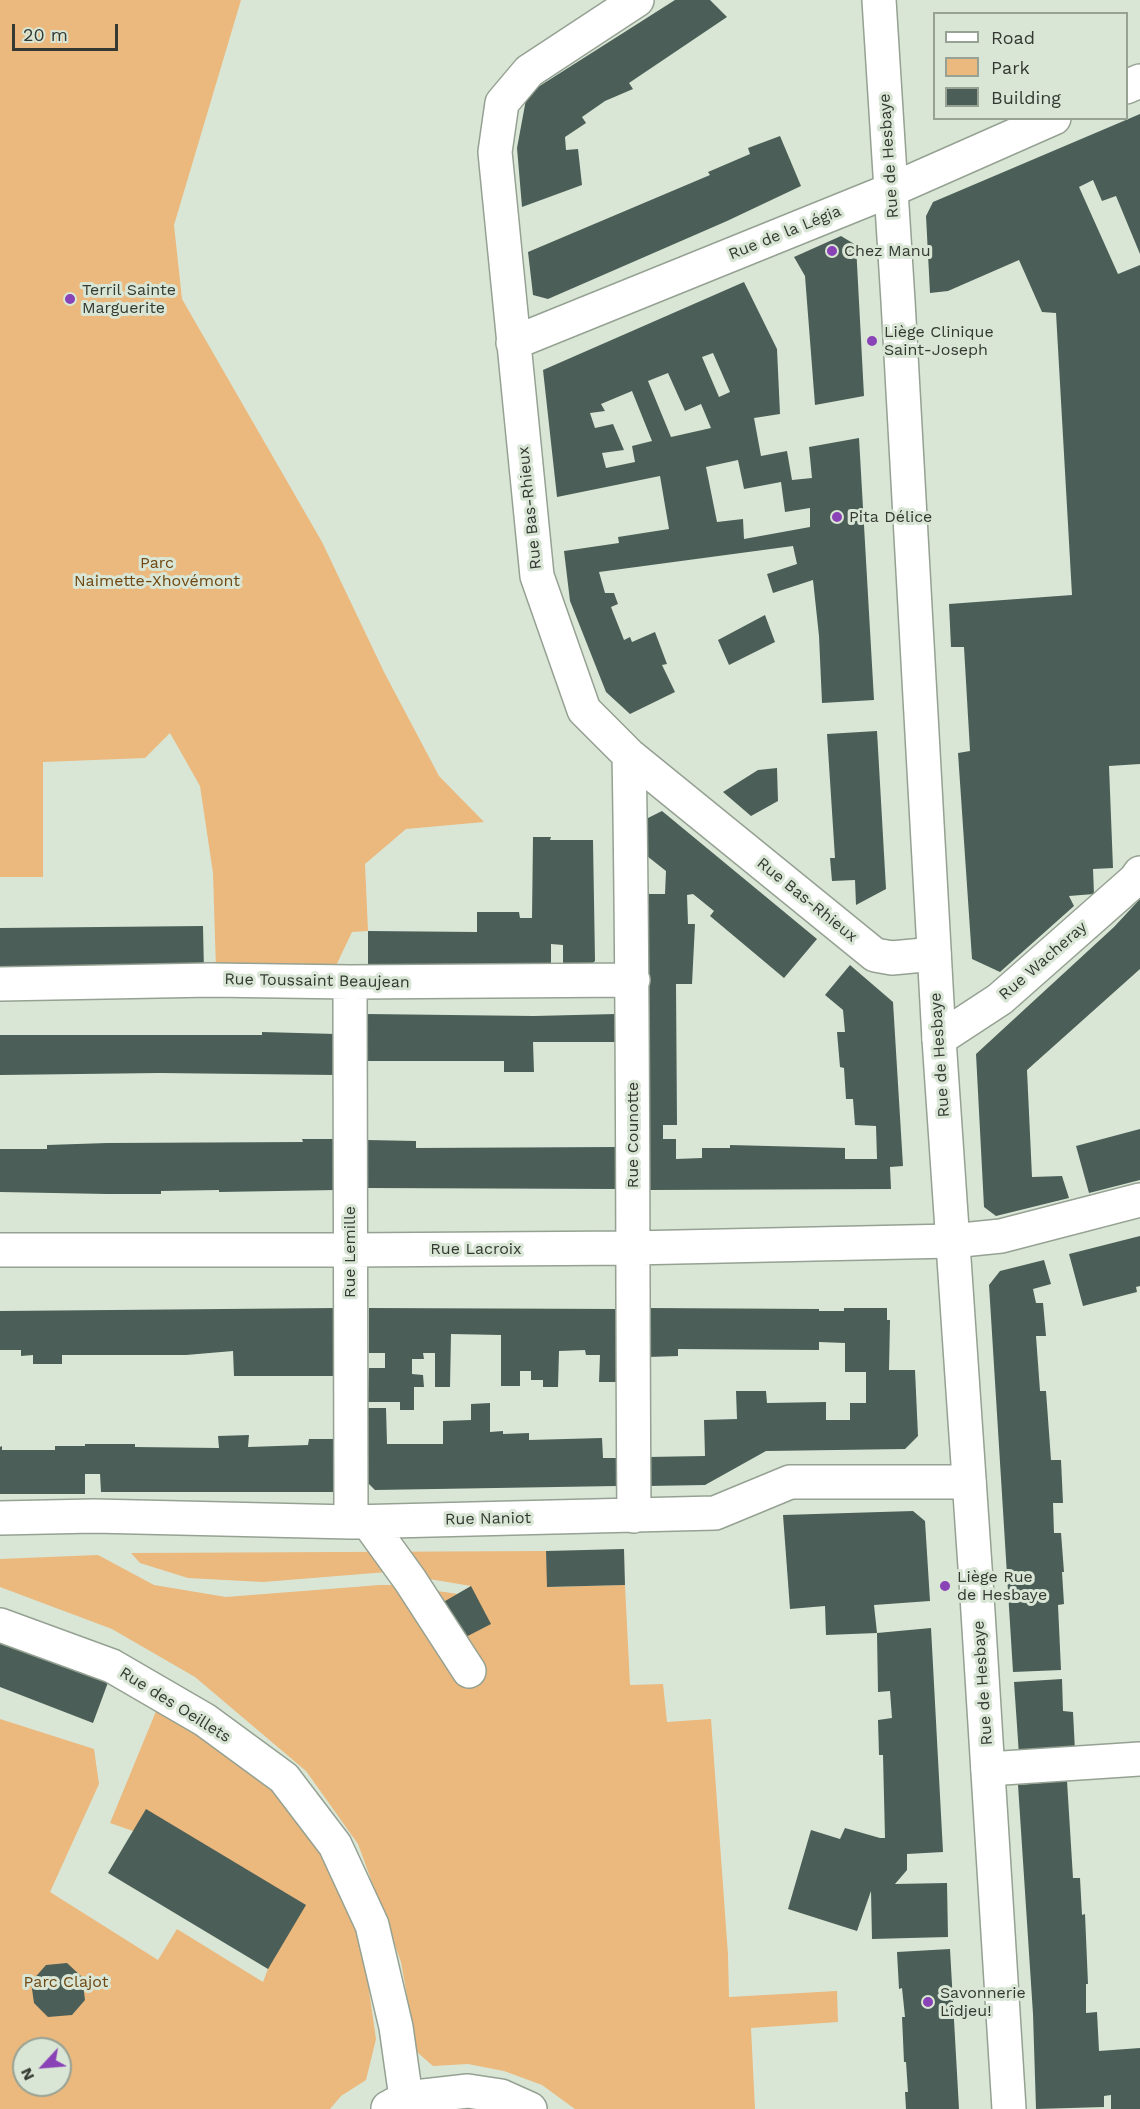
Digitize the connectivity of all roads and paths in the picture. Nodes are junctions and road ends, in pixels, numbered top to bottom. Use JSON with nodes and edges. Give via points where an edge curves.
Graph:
{"nodes":[{"id":1,"x":637,"y":0,"type":"edge"},
{"id":2,"x":879,"y":0,"type":"edge"},
{"id":3,"x":1049,"y":120,"type":"edge"},
{"id":4,"x":891,"y":190,"type":"junction"},
{"id":5,"x":513,"y":342,"type":"junction"},
{"id":6,"x":629,"y":755,"type":"junction"},
{"id":7,"x":1140,"y":873,"type":"edge"},
{"id":8,"x":934,"y":954,"type":"junction"},
{"id":9,"x":633,"y":980,"type":"junction"},
{"id":10,"x":350,"y":982,"type":"junction"},
{"id":11,"x":0,"y":984,"type":"edge"},
{"id":12,"x":939,"y":1039,"type":"junction"},
{"id":13,"x":1140,"y":1200,"type":"edge"},
{"id":14,"x":952,"y":1241,"type":"junction"},
{"id":15,"x":632,"y":1248,"type":"junction"},
{"id":16,"x":0,"y":1250,"type":"edge"},
{"id":17,"x":350,"y":1250,"type":"junction"},
{"id":18,"x":969,"y":1482,"type":"junction"},
{"id":19,"x":634,"y":1516,"type":"junction"},
{"id":20,"x":0,"y":1518,"type":"edge"},
{"id":21,"x":360,"y":1522,"type":"junction"},
{"id":22,"x":0,"y":1625,"type":"edge"},
{"id":23,"x":469,"y":1671,"type":"dead end"},
{"id":24,"x":1140,"y":1759,"type":"edge"},
{"id":25,"x":988,"y":1769,"type":"junction"},
{"id":26,"x":396,"y":2104,"type":"edge"},
{"id":27,"x":530,"y":2109,"type":"edge"},
{"id":28,"x":1008,"y":2109,"type":"edge"}],
"edges":[{"from":1,"to":5,"type":"street","name":"Rue Bas-Rhieux","via":[[529,71],[502,104],[495,152]]},
{"from":2,"to":4,"type":"street","name":"Rue de Hesbaye"},
{"from":3,"to":4,"type":"street","name":"Rue de la Légia"},
{"from":4,"to":5,"type":"street","name":"Rue de la Légia"},
{"from":4,"to":8,"type":"street","name":"Rue de Hesbaye"},
{"from":5,"to":6,"type":"street","name":"Rue Bas-Rhieux","via":[[537,576],[584,710]]},
{"from":6,"to":8,"type":"street","name":"Rue Bas-Rhieux","via":[[875,955],[892,958]]},
{"from":6,"to":9,"type":"street","name":"Rue Counotte"},
{"from":7,"to":12,"type":"street","name":"Rue Wacheray","via":[[1000,999]]},
{"from":8,"to":12,"type":"street","name":"Rue de Hesbaye"},
{"from":9,"to":10,"type":"street","name":"Rue Toussaint Beaujean"},
{"from":9,"to":15,"type":"street","name":"Rue Counotte"},
{"from":10,"to":11,"type":"street","name":"Rue Toussaint Beaujean"},
{"from":10,"to":17,"type":"street","name":"Rue Lemille"},
{"from":12,"to":14,"type":"street","name":"Rue de Hesbaye"},
{"from":13,"to":14,"type":"street","name":"Rue Lacroix","via":[[1001,1236]]},
{"from":14,"to":15,"type":"street","name":"Rue Lacroix"},
{"from":14,"to":18,"type":"street","name":"Rue de Hesbaye"},
{"from":15,"to":17,"type":"street","name":"Rue Lacroix"},
{"from":15,"to":19,"type":"street","name":"Rue Counotte"},
{"from":16,"to":17,"type":"street","name":"Rue Lacroix"},
{"from":17,"to":21,"type":"street","name":"Rue Lemille"},
{"from":18,"to":19,"type":"street","name":"Rue Naniot","via":[[790,1482],[715,1514]]},
{"from":18,"to":25,"type":"street","name":"Rue de Hesbaye"},
{"from":19,"to":21,"type":"street","name":"Rue Naniot"},
{"from":20,"to":21,"type":"street","name":"Rue Naniot","via":[[93,1516]]},
{"from":21,"to":23,"type":"street","via":[[410,1580]]},
{"from":22,"to":26,"type":"street","name":"Rue des Oeillets","via":[[112,1666],[205,1720],[284,1778],[335,1845],[372,1924],[396,2027]]},
{"from":24,"to":25,"type":"street"},
{"from":25,"to":28,"type":"street","name":"Rue de Hesbaye"},
{"from":26,"to":27,"type":"street","via":[[468,2091],[501,2096]]}]}
